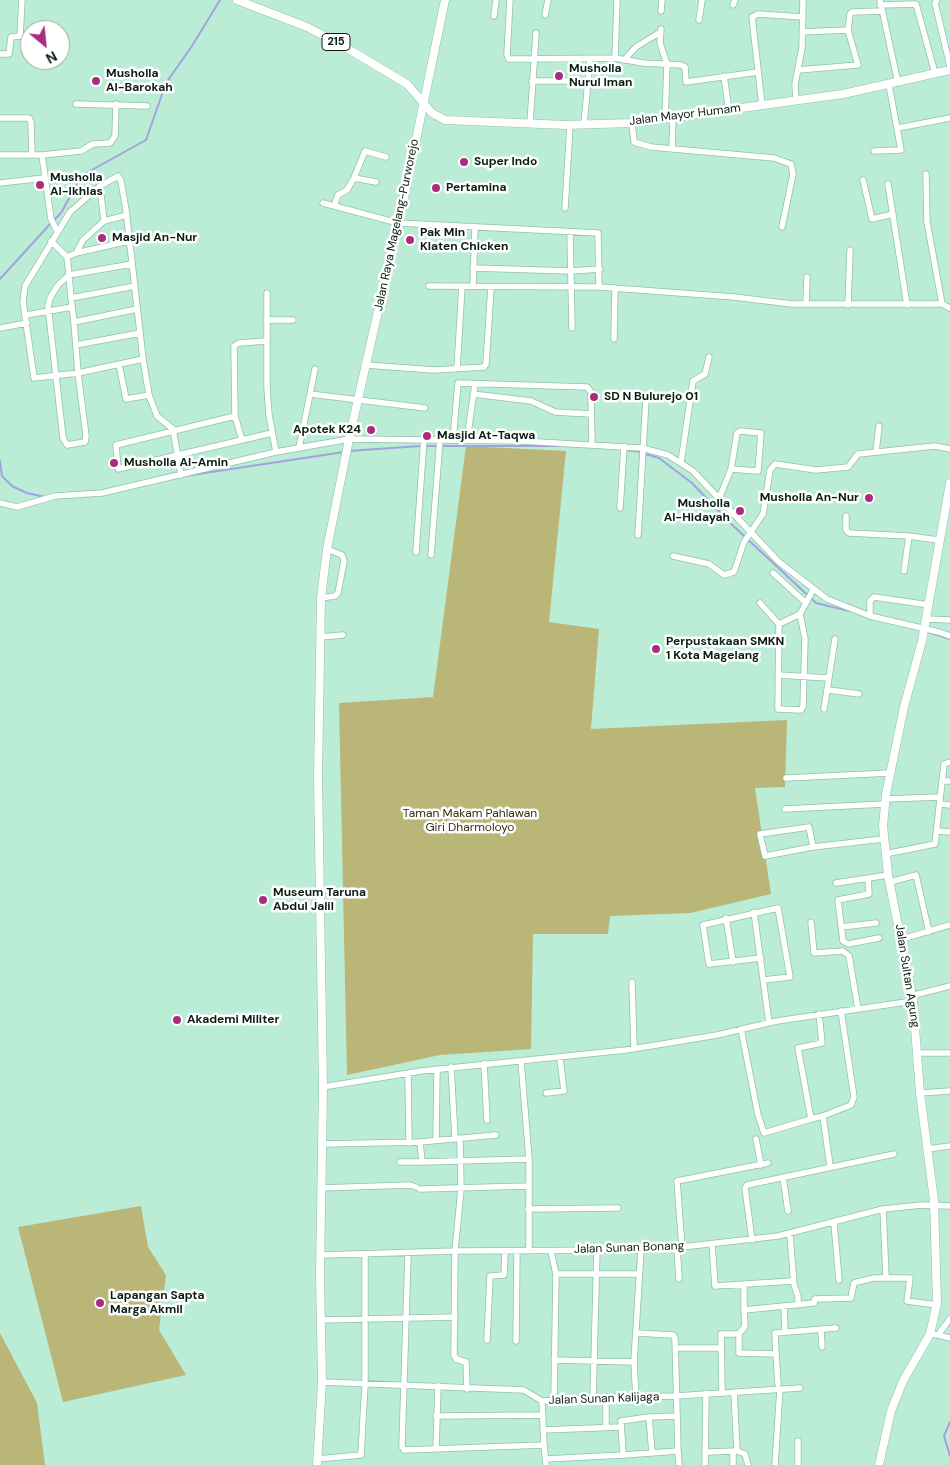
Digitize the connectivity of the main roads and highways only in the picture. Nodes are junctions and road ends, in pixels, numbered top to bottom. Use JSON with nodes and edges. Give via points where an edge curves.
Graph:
{"nodes":[{"id":1,"x":237,"y":0,"type":"edge"},
{"id":2,"x":445,"y":0,"type":"edge"},
{"id":3,"x":950,"y":70,"type":"edge"},
{"id":4,"x":423,"y":102,"type":"junction"},
{"id":5,"x":949,"y":487,"type":"edge"},
{"id":6,"x":317,"y":1462,"type":"edge"},
{"id":7,"x":879,"y":1465,"type":"edge"}],
"edges":[{"from":1,"to":4,"type":"main road","number":"215","via":[[340,44],[407,84]]},
{"from":2,"to":4,"type":"main road","name":"Jalan Raya Magelang-Purworejo"},
{"from":3,"to":4,"type":"main road","name":"Jalan Mayor Humam","via":[[889,85],[796,101],[632,122],[570,125],[445,120],[434,115]]},
{"from":4,"to":6,"type":"main road","name":"Jalan Raya Magelang-Purworejo","via":[[348,444],[327,549],[321,598],[318,785],[323,1087],[322,1382]]},
{"from":5,"to":7,"type":"main road","name":"Jalan Sultan Agung","via":[[923,635],[884,802],[883,838],[912,998],[934,1205],[937,1305],[934,1334],[896,1396]]}]}
